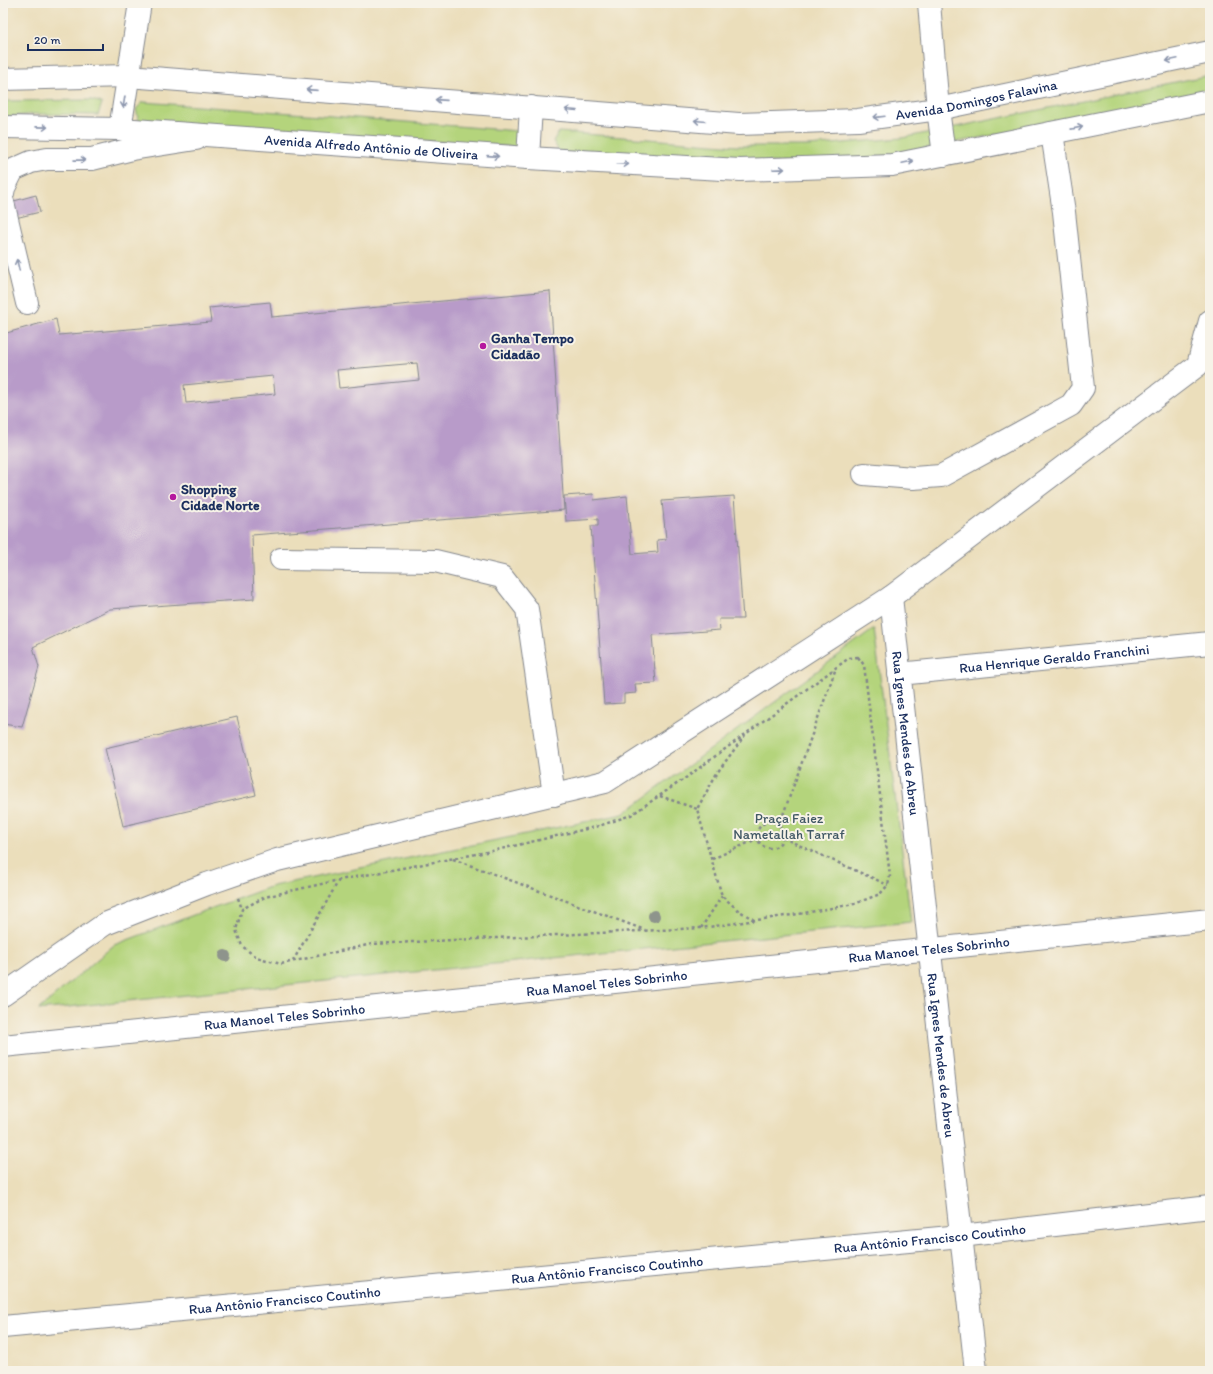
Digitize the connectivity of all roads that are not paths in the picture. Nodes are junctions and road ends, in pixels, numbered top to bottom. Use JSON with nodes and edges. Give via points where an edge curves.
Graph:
{"nodes":[{"id":1,"x":140,"y":3,"type":"edge"},
{"id":2,"x":929,"y":3,"type":"edge"},
{"id":3,"x":1210,"y":52,"type":"edge"},
{"id":4,"x":128,"y":76,"type":"junction"},
{"id":5,"x":3,"y":79,"type":"edge"},
{"id":6,"x":1210,"y":101,"type":"edge"},
{"id":7,"x":531,"y":107,"type":"junction"},
{"id":8,"x":938,"y":110,"type":"junction"},
{"id":9,"x":3,"y":127,"type":"edge"},
{"id":10,"x":120,"y":129,"type":"junction"},
{"id":11,"x":1052,"y":133,"type":"junction"},
{"id":12,"x":222,"y":136,"type":"junction"},
{"id":13,"x":944,"y":155,"type":"junction"},
{"id":14,"x":528,"y":158,"type":"junction"},
{"id":15,"x":3,"y":194,"type":"edge"},
{"id":16,"x":3,"y":202,"type":"edge"},
{"id":17,"x":27,"y":303,"type":"dead end"},
{"id":18,"x":1210,"y":321,"type":"edge"},
{"id":19,"x":1204,"y":364,"type":"edge"},
{"id":20,"x":864,"y":474,"type":"dead end"},
{"id":21,"x":281,"y":559,"type":"dead end"},
{"id":22,"x":891,"y":597,"type":"junction"},
{"id":23,"x":1210,"y":642,"type":"edge"},
{"id":24,"x":899,"y":674,"type":"junction"},
{"id":25,"x":554,"y":795,"type":"junction"},
{"id":26,"x":1210,"y":920,"type":"edge"},
{"id":27,"x":929,"y":949,"type":"junction"},
{"id":28,"x":3,"y":995,"type":"edge"},
{"id":29,"x":3,"y":1046,"type":"edge"},
{"id":30,"x":1210,"y":1207,"type":"edge"},
{"id":31,"x":961,"y":1236,"type":"junction"},
{"id":32,"x":3,"y":1327,"type":"edge"},
{"id":33,"x":976,"y":1371,"type":"edge"}],
"edges":[{"from":1,"to":4,"type":"street"},
{"from":2,"to":8,"type":"street"},
{"from":3,"to":8,"type":"street","name":"Avenida Domingos Falavina","one_way":true},
{"from":4,"to":5,"type":"street"},
{"from":7,"to":4,"type":"street","one_way":true},
{"from":4,"to":10,"type":"street","one_way":true},
{"from":11,"to":6,"type":"street","one_way":true},
{"from":8,"to":7,"type":"street","name":"Avenida Domingos Falavina","one_way":true,"via":[[858,120],[739,124]]},
{"from":7,"to":14,"type":"street"},
{"from":8,"to":13,"type":"street"},
{"from":9,"to":10,"type":"street","name":"Avenida Alfredo Antônio de Oliveira","one_way":true},
{"from":10,"to":12,"type":"street","name":"Avenida Alfredo Antônio de Oliveira"},
{"from":11,"to":13,"type":"street"},
{"from":11,"to":20,"type":"street","via":[[1064,212],[1083,388],[1071,405],[941,476],[913,478]]},
{"from":12,"to":14,"type":"street","name":"Avenida Alfredo Antônio de Oliveira","one_way":true},
{"from":15,"to":12,"type":"street","one_way":true,"via":[[13,170],[32,162],[47,159],[92,159],[140,148]]},
{"from":14,"to":13,"type":"street","name":"Avenida Alfredo Antônio de Oliveira","one_way":true,"via":[[740,170],[892,165]]},
{"from":17,"to":16,"type":"street","one_way":true},
{"from":18,"to":19,"type":"street"},
{"from":19,"to":22,"type":"street"},
{"from":21,"to":25,"type":"street","via":[[435,562],[502,577],[527,608]]},
{"from":22,"to":24,"type":"street","name":"Rua Ignes Mendes de Abreu"},
{"from":22,"to":25,"type":"street","via":[[605,782]]},
{"from":23,"to":24,"type":"street","name":"Rua Henrique Geraldo Franchini"},
{"from":24,"to":27,"type":"street","name":"Rua Ignes Mendes de Abreu"},
{"from":25,"to":28,"type":"street","via":[[277,860],[207,884],[105,924]]},
{"from":26,"to":27,"type":"street","name":"Rua Manoel Teles Sobrinho"},
{"from":27,"to":29,"type":"street","name":"Rua Manoel Teles Sobrinho"},
{"from":27,"to":31,"type":"street","name":"Rua Ignes Mendes de Abreu"},
{"from":30,"to":31,"type":"street","name":"Rua Antônio Francisco Coutinho"},
{"from":31,"to":32,"type":"street","name":"Rua Antônio Francisco Coutinho"},
{"from":31,"to":33,"type":"street","name":"Rua Ignes Mendes de Abreu"}]}
